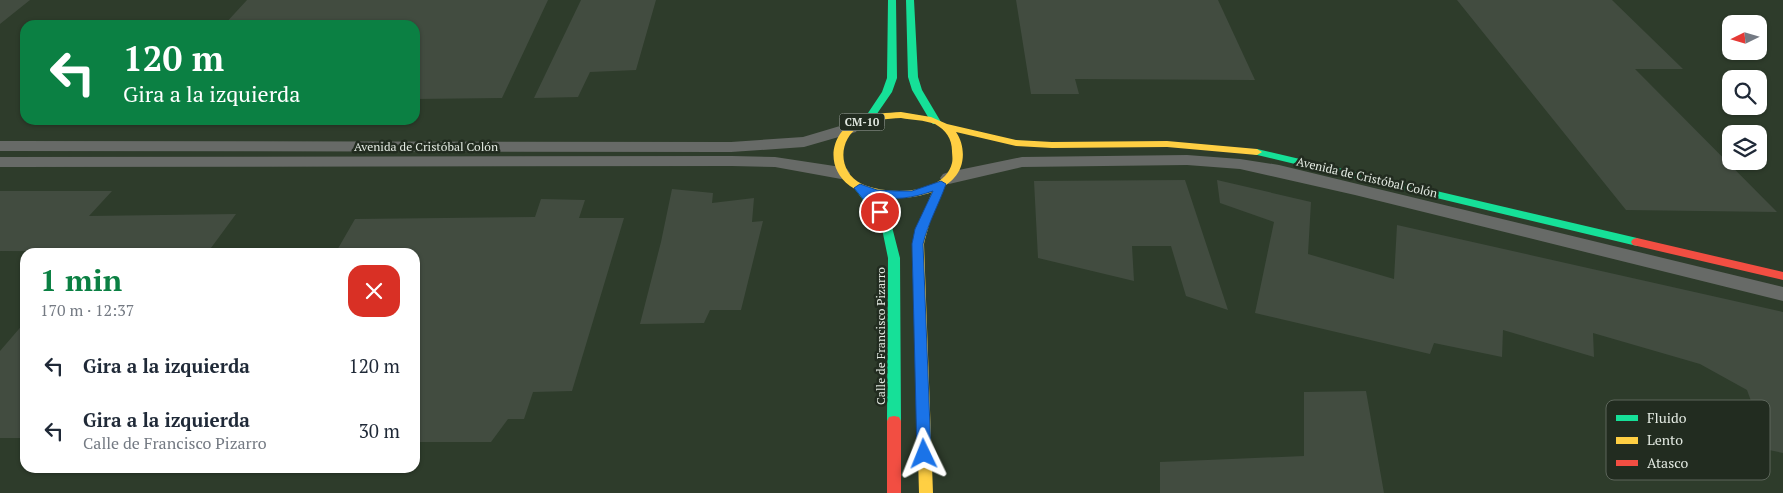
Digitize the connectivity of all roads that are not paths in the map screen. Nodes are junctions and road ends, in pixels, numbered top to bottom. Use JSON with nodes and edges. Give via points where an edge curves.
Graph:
{"nodes":[{"id":1,"x":892,"y":0,"type":"edge"},
{"id":2,"x":910,"y":0,"type":"edge"},
{"id":3,"x":869,"y":119,"type":"junction"},
{"id":4,"x":940,"y":124,"type":"junction"},
{"id":5,"x":850,"y":128,"type":"junction"},
{"id":6,"x":0,"y":146,"type":"edge"},
{"id":7,"x":0,"y":162,"type":"edge"},
{"id":8,"x":841,"y":173,"type":"junction"},
{"id":9,"x":945,"y":181,"type":"junction"},
{"id":10,"x":860,"y":188,"type":"junction"},
{"id":11,"x":1783,"y":276,"type":"edge"},
{"id":12,"x":1783,"y":294,"type":"edge"},
{"id":13,"x":894,"y":493,"type":"edge"},
{"id":14,"x":926,"y":493,"type":"edge"}],
"edges":[{"from":1,"to":3,"type":"main road","number":"CM-10","via":[[892,78]]},
{"from":2,"to":4,"type":"main road","via":[[913,78],[919,94]]},
{"from":3,"to":4,"type":"main road","number":"CM-10","via":[[901,116]]},
{"from":3,"to":5,"type":"main road","number":"CM-10"},
{"from":4,"to":9,"type":"main road","via":[[958,142],[960,152],[958,165]]},
{"from":4,"to":11,"type":"main road","name":"Avenida de Cristóbal Colón","via":[[1016,143],[1167,144],[1260,152]]},
{"from":5,"to":6,"type":"street","name":"Avenida de Cristóbal Colón","via":[[804,142],[731,146]]},
{"from":5,"to":8,"type":"main road","number":"CM-10","via":[[838,147]]},
{"from":7,"to":8,"type":"street","name":"Avenida de Cristóbal Colón","via":[[732,161],[774,162]]},
{"from":8,"to":10,"type":"main road"},
{"from":9,"to":10,"type":"main road","via":[[913,194],[876,193]]},
{"from":9,"to":12,"type":"street","name":"Avenida de Cristóbal Colón","via":[[1022,162],[1187,160],[1240,164],[1280,171]]},
{"from":9,"to":14,"type":"main road","via":[[921,229],[918,244]]},
{"from":10,"to":13,"type":"main road","name":"Calle de Francisco Pizarro","via":[[886,223],[894,258]]}]}
